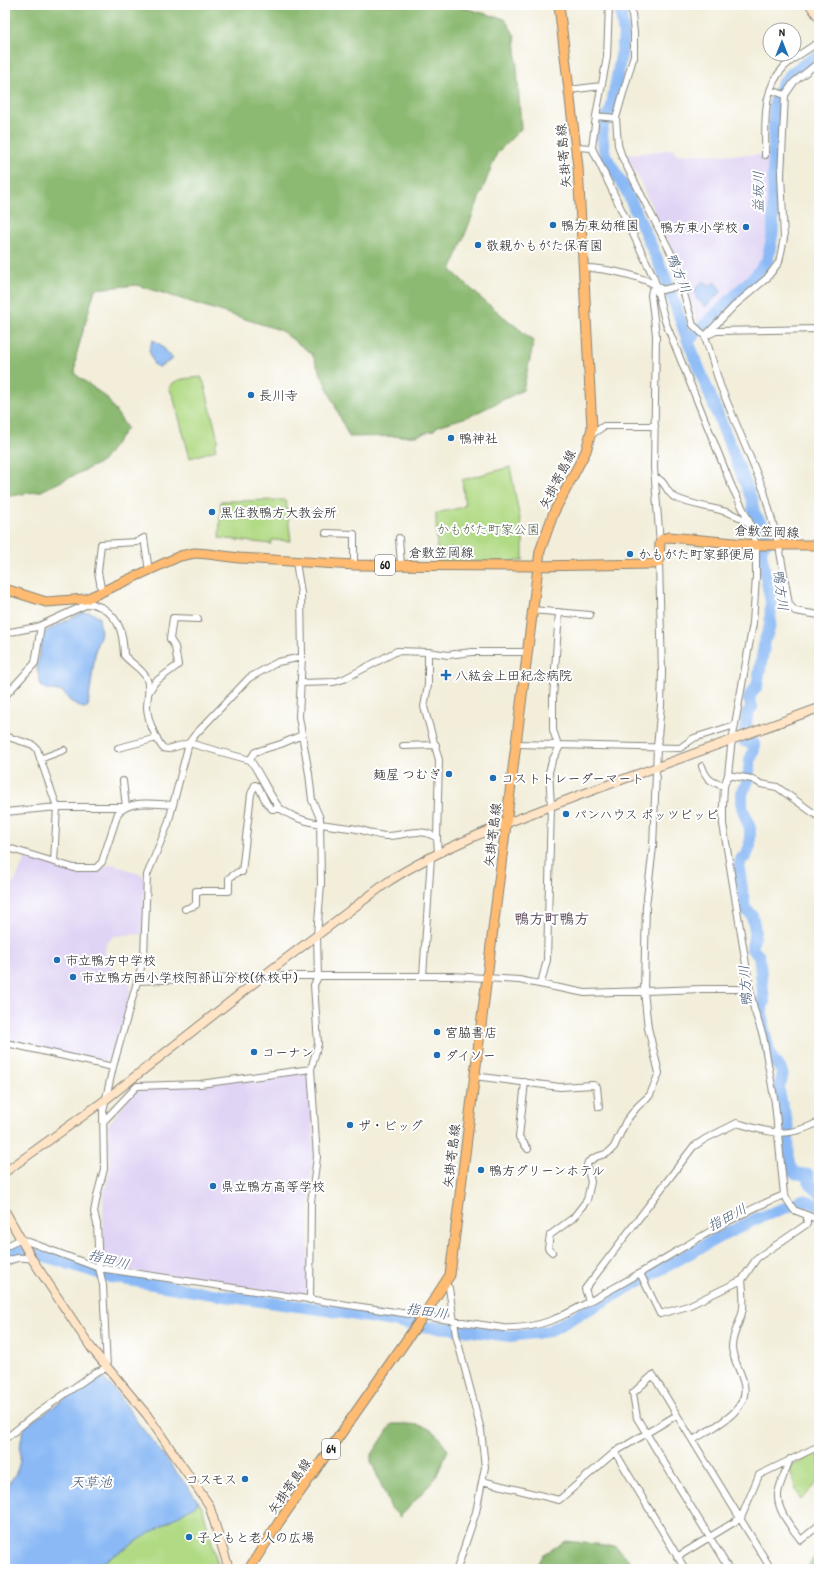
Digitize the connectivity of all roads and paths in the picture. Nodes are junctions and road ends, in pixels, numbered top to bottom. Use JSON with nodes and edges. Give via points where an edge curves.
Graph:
{"nodes":[{"id":1,"x":559,"y":5,"type":"edge"},
{"id":2,"x":609,"y":5,"type":"edge"},
{"id":3,"x":631,"y":5,"type":"edge"},
{"id":4,"x":810,"y":5,"type":"edge"},
{"id":5,"x":819,"y":18,"type":"edge"},
{"id":6,"x":819,"y":42,"type":"edge"},
{"id":7,"x":819,"y":62,"type":"edge"},
{"id":8,"x":601,"y":86,"type":"junction"},
{"id":9,"x":569,"y":90,"type":"junction"},
{"id":10,"x":771,"y":90,"type":"junction"},
{"id":11,"x":786,"y":95,"type":"junction"},
{"id":12,"x":596,"y":116,"type":"junction"},
{"id":13,"x":615,"y":117,"type":"junction"},
{"id":14,"x":576,"y":147,"type":"junction"},
{"id":15,"x":592,"y":148,"type":"junction"},
{"id":16,"x":765,"y":155,"type":"dead end"},
{"id":17,"x":584,"y":268,"type":"junction"},
{"id":18,"x":656,"y":285,"type":"junction"},
{"id":19,"x":680,"y":286,"type":"junction"},
{"id":20,"x":819,"y":329,"type":"edge"},
{"id":21,"x":705,"y":336,"type":"junction"},
{"id":22,"x":654,"y":426,"type":"junction"},
{"id":23,"x":591,"y":435,"type":"junction"},
{"id":24,"x":655,"y":477,"type":"junction"},
{"id":25,"x":749,"y":524,"type":"junction"},
{"id":26,"x":326,"y":533,"type":"dead end"},
{"id":27,"x":399,"y":538,"type":"dead end"},
{"id":28,"x":660,"y":543,"type":"junction"},
{"id":29,"x":756,"y":545,"type":"junction"},
{"id":30,"x":819,"y":545,"type":"edge"},
{"id":31,"x":778,"y":546,"type":"junction"},
{"id":32,"x":296,"y":562,"type":"junction"},
{"id":33,"x":659,"y":562,"type":"junction"},
{"id":34,"x":354,"y":565,"type":"junction"},
{"id":35,"x":401,"y":565,"type":"junction"},
{"id":36,"x":538,"y":565,"type":"junction"},
{"id":37,"x":149,"y":571,"type":"junction"},
{"id":38,"x":5,"y":589,"type":"edge"},
{"id":39,"x":102,"y":593,"type":"junction"},
{"id":40,"x":88,"y":601,"type":"junction"},
{"id":41,"x":532,"y":610,"type":"junction"},
{"id":42,"x":559,"y":612,"type":"junction"},
{"id":43,"x":590,"y":615,"type":"dead end"},
{"id":44,"x":819,"y":615,"type":"edge"},
{"id":45,"x":198,"y":619,"type":"dead end"},
{"id":46,"x":41,"y":626,"type":"junction"},
{"id":47,"x":5,"y":633,"type":"edge"},
{"id":48,"x":428,"y":652,"type":"junction"},
{"id":49,"x":527,"y":652,"type":"junction"},
{"id":50,"x":302,"y":657,"type":"junction"},
{"id":51,"x":300,"y":683,"type":"junction"},
{"id":52,"x":149,"y":692,"type":"junction"},
{"id":53,"x":5,"y":696,"type":"edge"},
{"id":54,"x":819,"y":708,"type":"edge"},
{"id":55,"x":736,"y":725,"type":"junction"},
{"id":56,"x":302,"y":735,"type":"junction"},
{"id":57,"x":5,"y":736,"type":"edge"},
{"id":58,"x":157,"y":738,"type":"junction"},
{"id":59,"x":734,"y":739,"type":"junction"},
{"id":60,"x":189,"y":743,"type":"junction"},
{"id":61,"x":516,"y":744,"type":"junction"},
{"id":62,"x":436,"y":745,"type":"junction"},
{"id":63,"x":558,"y":745,"type":"junction"},
{"id":64,"x":403,"y":746,"type":"dead end"},
{"id":65,"x":657,"y":747,"type":"junction"},
{"id":66,"x":118,"y":748,"type":"dead end"},
{"id":67,"x":64,"y":750,"type":"dead end"},
{"id":68,"x":40,"y":759,"type":"junction"},
{"id":69,"x":250,"y":760,"type":"junction"},
{"id":70,"x":702,"y":766,"type":"dead end"},
{"id":71,"x":656,"y":767,"type":"junction"},
{"id":72,"x":728,"y":775,"type":"junction"},
{"id":73,"x":123,"y":781,"type":"dead end"},
{"id":74,"x":724,"y":786,"type":"junction"},
{"id":75,"x":174,"y":805,"type":"junction"},
{"id":76,"x":551,"y":806,"type":"junction"},
{"id":77,"x":57,"y":807,"type":"junction"},
{"id":78,"x":125,"y":807,"type":"junction"},
{"id":79,"x":279,"y":809,"type":"junction"},
{"id":80,"x":5,"y":812,"type":"edge"},
{"id":81,"x":819,"y":817,"type":"edge"},
{"id":82,"x":506,"y":823,"type":"junction"},
{"id":83,"x":320,"y":824,"type":"junction"},
{"id":84,"x":437,"y":838,"type":"junction"},
{"id":85,"x":5,"y":847,"type":"edge"},
{"id":86,"x":435,"y":855,"type":"junction"},
{"id":87,"x":54,"y":862,"type":"junction"},
{"id":88,"x":184,"y":909,"type":"dead end"},
{"id":89,"x":317,"y":935,"type":"junction"},
{"id":90,"x":263,"y":976,"type":"junction"},
{"id":91,"x":423,"y":976,"type":"junction"},
{"id":92,"x":318,"y":977,"type":"junction"},
{"id":93,"x":487,"y":977,"type":"junction"},
{"id":94,"x":137,"y":981,"type":"junction"},
{"id":95,"x":541,"y":983,"type":"junction"},
{"id":96,"x":750,"y":989,"type":"junction"},
{"id":97,"x":644,"y":991,"type":"junction"},
{"id":98,"x":5,"y":1045,"type":"edge"},
{"id":99,"x":113,"y":1067,"type":"junction"},
{"id":100,"x":311,"y":1069,"type":"junction"},
{"id":101,"x":474,"y":1076,"type":"junction"},
{"id":102,"x":525,"y":1082,"type":"junction"},
{"id":103,"x":105,"y":1100,"type":"junction"},
{"id":104,"x":599,"y":1107,"type":"dead end"},
{"id":105,"x":103,"y":1122,"type":"junction"},
{"id":106,"x":819,"y":1122,"type":"edge"},
{"id":107,"x":781,"y":1134,"type":"junction"},
{"id":108,"x":528,"y":1149,"type":"dead end"},
{"id":109,"x":5,"y":1172,"type":"edge"},
{"id":110,"x":785,"y":1197,"type":"junction"},
{"id":111,"x":5,"y":1211,"type":"edge"},
{"id":112,"x":807,"y":1216,"type":"junction"},
{"id":113,"x":819,"y":1220,"type":"edge"},
{"id":114,"x":21,"y":1239,"type":"junction"},
{"id":115,"x":5,"y":1247,"type":"edge"},
{"id":116,"x":552,"y":1252,"type":"dead end"},
{"id":117,"x":32,"y":1259,"type":"junction"},
{"id":118,"x":5,"y":1263,"type":"edge"},
{"id":119,"x":99,"y":1268,"type":"junction"},
{"id":120,"x":640,"y":1273,"type":"junction"},
{"id":121,"x":742,"y":1280,"type":"junction"},
{"id":122,"x":445,"y":1284,"type":"junction"},
{"id":123,"x":310,"y":1300,"type":"junction"},
{"id":124,"x":589,"y":1301,"type":"junction"},
{"id":125,"x":424,"y":1316,"type":"junction"},
{"id":126,"x":454,"y":1320,"type":"junction"},
{"id":127,"x":107,"y":1368,"type":"junction"},
{"id":128,"x":677,"y":1415,"type":"junction"},
{"id":129,"x":646,"y":1434,"type":"junction"},
{"id":130,"x":5,"y":1439,"type":"edge"},
{"id":131,"x":693,"y":1440,"type":"junction"},
{"id":132,"x":819,"y":1446,"type":"edge"},
{"id":133,"x":615,"y":1452,"type":"junction"},
{"id":134,"x":790,"y":1459,"type":"junction"},
{"id":135,"x":482,"y":1481,"type":"junction"},
{"id":136,"x":741,"y":1518,"type":"junction"},
{"id":137,"x":819,"y":1525,"type":"edge"},
{"id":138,"x":710,"y":1538,"type":"junction"},
{"id":139,"x":678,"y":1557,"type":"junction"},
{"id":140,"x":230,"y":1569,"type":"edge"},
{"id":141,"x":249,"y":1569,"type":"edge"},
{"id":142,"x":457,"y":1569,"type":"edge"},
{"id":143,"x":685,"y":1569,"type":"edge"},
{"id":144,"x":729,"y":1569,"type":"edge"},
{"id":145,"x":771,"y":1569,"type":"edge"}],
"edges":[{"from":1,"to":9,"type":"main road","name":"矢掛寄島線","number":"64"},
{"from":2,"to":8,"type":"street","via":[[607,57]]},
{"from":3,"to":13,"type":"street","via":[[634,33],[634,58],[634,55]]},
{"from":4,"to":5,"type":"street"},
{"from":6,"to":10,"type":"street","via":[[784,67]]},
{"from":7,"to":11,"type":"street","via":[[794,82]]},
{"from":8,"to":9,"type":"street"},
{"from":8,"to":12,"type":"street"},
{"from":9,"to":14,"type":"main road","name":"矢掛寄島線","number":"64"},
{"from":10,"to":11,"type":"street"},
{"from":10,"to":16,"type":"street","via":[[766,102]]},
{"from":11,"to":21,"type":"street","via":[[781,175],[784,238],[779,262],[767,278]]},
{"from":12,"to":13,"type":"street"},
{"from":12,"to":15,"type":"street"},
{"from":13,"to":19,"type":"street","via":[[622,157],[674,259]]},
{"from":14,"to":15,"type":"street"},
{"from":14,"to":17,"type":"main road","name":"矢掛寄島線","number":"64"},
{"from":15,"to":18,"type":"street"},
{"from":17,"to":18,"type":"street","via":[[613,272]]},
{"from":17,"to":23,"type":"main road","name":"矢掛寄島線","number":"64","via":[[593,414]]},
{"from":18,"to":19,"type":"street","via":[[662,290]]},
{"from":18,"to":22,"type":"street","via":[[651,295],[657,357]]},
{"from":18,"to":25,"type":"street","via":[[665,321]]},
{"from":19,"to":21,"type":"street","via":[[693,325]]},
{"from":20,"to":21,"type":"street","via":[[716,331]]},
{"from":21,"to":31,"type":"street","via":[[720,385],[764,491]]},
{"from":22,"to":23,"type":"street","via":[[604,426]]},
{"from":22,"to":24,"type":"street"},
{"from":23,"to":36,"type":"main road","name":"矢掛寄島線","number":"64","via":[[586,451],[547,527]]},
{"from":24,"to":25,"type":"street","via":[[661,480],[673,496],[737,516]]},
{"from":24,"to":28,"type":"street"},
{"from":25,"to":29,"type":"street"},
{"from":26,"to":34,"type":"street","via":[[354,534]]},
{"from":27,"to":35,"type":"street"},
{"from":28,"to":29,"type":"main road","name":"倉敷笠岡線","via":[[662,539],[670,537]]},
{"from":28,"to":33,"type":"main road"},
{"from":29,"to":31,"type":"main road","name":"倉敷笠岡線"},
{"from":29,"to":55,"type":"street","via":[[753,623]]},
{"from":30,"to":31,"type":"main road","name":"倉敷笠岡線"},
{"from":31,"to":44,"type":"street","via":[[789,604],[795,611]]},
{"from":32,"to":34,"type":"main road","name":"倉敷笠岡線","number":"60"},
{"from":32,"to":37,"type":"main road","name":"倉敷笠岡線","number":"60","via":[[195,553],[180,556]]},
{"from":32,"to":50,"type":"street","via":[[300,593]]},
{"from":33,"to":36,"type":"main road","name":"倉敷笠岡線","number":"60"},
{"from":33,"to":65,"type":"street","via":[[662,672]]},
{"from":34,"to":35,"type":"main road","name":"倉敷笠岡線","number":"60"},
{"from":35,"to":36,"type":"main road","name":"倉敷笠岡線","number":"60"},
{"from":36,"to":41,"type":"main road","name":"矢掛寄島線","number":"64"},
{"from":37,"to":39,"type":"main road","name":"倉敷笠岡線","number":"60"},
{"from":37,"to":39,"type":"street","via":[[144,538],[137,542],[101,544],[98,572]]},
{"from":38,"to":40,"type":"main road","name":"倉敷笠岡線","number":"60","via":[[46,602]]},
{"from":39,"to":40,"type":"main road","name":"倉敷笠岡線","number":"60"},
{"from":40,"to":46,"type":"street"},
{"from":40,"to":52,"type":"street","via":[[101,607],[117,620],[123,636],[124,655],[147,678]]},
{"from":41,"to":42,"type":"street"},
{"from":41,"to":49,"type":"main road","name":"矢掛寄島線","number":"64"},
{"from":42,"to":43,"type":"street"},
{"from":42,"to":63,"type":"street","via":[[553,698],[553,730]]},
{"from":45,"to":52,"type":"street","via":[[174,618],[170,639],[175,647],[178,665],[155,682]]},
{"from":46,"to":47,"type":"street"},
{"from":46,"to":53,"type":"street","via":[[35,663]]},
{"from":48,"to":49,"type":"street","via":[[448,655],[472,652]]},
{"from":48,"to":51,"type":"street","via":[[397,651],[344,679],[334,682]]},
{"from":48,"to":62,"type":"street","via":[[428,685],[424,707]]},
{"from":49,"to":61,"type":"main road","name":"矢掛寄島線","number":"64"},
{"from":50,"to":51,"type":"street"},
{"from":50,"to":60,"type":"street","via":[[278,662],[249,678]]},
{"from":51,"to":56,"type":"street","via":[[299,717]]},
{"from":52,"to":58,"type":"street","via":[[148,715]]},
{"from":54,"to":59,"type":"street"},
{"from":55,"to":59,"type":"street"},
{"from":55,"to":65,"type":"street","via":[[694,738],[680,748]]},
{"from":56,"to":69,"type":"street","via":[[255,752]]},
{"from":56,"to":83,"type":"street","via":[[312,800]]},
{"from":57,"to":68,"type":"street","via":[[33,745]]},
{"from":58,"to":60,"type":"street","via":[[163,748],[168,749]]},
{"from":58,"to":66,"type":"street"},
{"from":59,"to":71,"type":"street"},
{"from":59,"to":72,"type":"street"},
{"from":60,"to":69,"type":"street"},
{"from":60,"to":75,"type":"street"},
{"from":61,"to":63,"type":"street"},
{"from":61,"to":82,"type":"main road","name":"矢掛寄島線","number":"64"},
{"from":62,"to":64,"type":"street"},
{"from":62,"to":84,"type":"street","via":[[439,760]]},
{"from":63,"to":65,"type":"street"},
{"from":63,"to":76,"type":"street","via":[[549,772]]},
{"from":65,"to":71,"type":"street"},
{"from":67,"to":68,"type":"street"},
{"from":68,"to":77,"type":"street"},
{"from":69,"to":79,"type":"street"},
{"from":70,"to":74,"type":"street","via":[[705,776]]},
{"from":71,"to":76,"type":"street"},
{"from":71,"to":97,"type":"street","via":[[653,846],[646,906]]},
{"from":72,"to":74,"type":"street"},
{"from":72,"to":81,"type":"street","via":[[778,787]]},
{"from":73,"to":78,"type":"street"},
{"from":74,"to":96,"type":"street","via":[[723,824]]},
{"from":75,"to":78,"type":"street","via":[[137,803]]},
{"from":75,"to":94,"type":"street","via":[[147,875],[144,957]]},
{"from":76,"to":82,"type":"street"},
{"from":76,"to":95,"type":"street","via":[[546,960]]},
{"from":77,"to":78,"type":"street"},
{"from":77,"to":80,"type":"street"},
{"from":77,"to":87,"type":"street"},
{"from":78,"to":87,"type":"street","via":[[118,813],[102,862],[96,868],[74,868]]},
{"from":79,"to":83,"type":"street"},
{"from":79,"to":88,"type":"street","via":[[272,809],[255,785],[251,794],[242,872],[229,878],[228,891],[196,891],[196,905]]},
{"from":82,"to":86,"type":"street"},
{"from":82,"to":93,"type":"main road","name":"矢掛寄島線","number":"64"},
{"from":83,"to":84,"type":"street","via":[[359,829],[377,836],[415,831],[426,832]]},
{"from":83,"to":89,"type":"street","via":[[321,884]]},
{"from":84,"to":86,"type":"street"},
{"from":85,"to":87,"type":"street"},
{"from":86,"to":89,"type":"street","via":[[389,881]]},
{"from":86,"to":91,"type":"street"},
{"from":89,"to":90,"type":"street"},
{"from":89,"to":92,"type":"street"},
{"from":90,"to":92,"type":"street"},
{"from":90,"to":94,"type":"street"},
{"from":90,"to":103,"type":"street"},
{"from":91,"to":92,"type":"street"},
{"from":91,"to":93,"type":"street"},
{"from":92,"to":100,"type":"street","via":[[314,985],[318,1044]]},
{"from":93,"to":95,"type":"street"},
{"from":93,"to":101,"type":"main road","name":"矢掛寄島線","number":"64"},
{"from":94,"to":99,"type":"street"},
{"from":95,"to":97,"type":"street","via":[[585,993]]},
{"from":96,"to":97,"type":"street"},
{"from":96,"to":107,"type":"street"},
{"from":97,"to":116,"type":"street","via":[[649,1034],[659,1073],[650,1095],[626,1121],[614,1147],[608,1153],[588,1162],[591,1182],[587,1200],[573,1218],[550,1235],[548,1248]]},
{"from":98,"to":99,"type":"street","via":[[11,1044]]},
{"from":99,"to":103,"type":"street"},
{"from":100,"to":105,"type":"street","via":[[200,1084],[137,1086]]},
{"from":100,"to":123,"type":"street","via":[[317,1157],[311,1202]]},
{"from":101,"to":102,"type":"street"},
{"from":101,"to":122,"type":"main road","name":"矢掛寄島線","number":"64","via":[[450,1275]]},
{"from":102,"to":104,"type":"street","via":[[560,1087],[593,1085],[597,1087]]},
{"from":102,"to":108,"type":"street","via":[[519,1137]]},
{"from":103,"to":105,"type":"street"},
{"from":103,"to":109,"type":"street"},
{"from":105,"to":119,"type":"street","via":[[104,1169],[94,1212]]},
{"from":106,"to":107,"type":"street","via":[[804,1130]]},
{"from":107,"to":110,"type":"street"},
{"from":107,"to":124,"type":"street","via":[[737,1123],[693,1147],[585,1289]]},
{"from":110,"to":112,"type":"street","via":[[794,1210]]},
{"from":110,"to":120,"type":"street","via":[[707,1234]]},
{"from":111,"to":114,"type":"street"},
{"from":112,"to":113,"type":"street"},
{"from":112,"to":121,"type":"street","via":[[807,1224],[757,1258]]},
{"from":114,"to":115,"type":"street"},
{"from":114,"to":117,"type":"street"},
{"from":114,"to":119,"type":"street"},
{"from":117,"to":118,"type":"street","via":[[12,1258]]},
{"from":117,"to":127,"type":"street"},
{"from":119,"to":123,"type":"street"},
{"from":119,"to":127,"type":"street","via":[[103,1285]]},
{"from":120,"to":121,"type":"street","via":[[660,1314],[688,1306]]},
{"from":120,"to":124,"type":"street"},
{"from":121,"to":131,"type":"street","via":[[743,1308],[732,1337],[732,1349],[745,1385],[745,1396],[726,1419]]},
{"from":122,"to":125,"type":"main road","name":"矢掛寄島線","number":"64"},
{"from":122,"to":126,"type":"street","via":[[449,1288]]},
{"from":123,"to":125,"type":"street"},
{"from":124,"to":126,"type":"street","via":[[557,1318],[521,1329]]},
{"from":125,"to":126,"type":"street"},
{"from":125,"to":141,"type":"main road","name":"矢掛寄島線","number":"64","via":[[279,1522]]},
{"from":126,"to":135,"type":"street","via":[[481,1430],[485,1467]]},
{"from":127,"to":130,"type":"street","via":[[96,1372]]},
{"from":127,"to":140,"type":"street","via":[[147,1415],[209,1505]]},
{"from":128,"to":129,"type":"street"},
{"from":128,"to":129,"type":"street","via":[[653,1375],[633,1392],[637,1418]]},
{"from":128,"to":131,"type":"street"},
{"from":129,"to":133,"type":"street"},
{"from":129,"to":138,"type":"street"},
{"from":131,"to":136,"type":"street"},
{"from":132,"to":134,"type":"street"},
{"from":133,"to":135,"type":"street","via":[[559,1500]]},
{"from":133,"to":139,"type":"street"},
{"from":134,"to":136,"type":"street","via":[[759,1475]]},
{"from":134,"to":137,"type":"street","via":[[778,1494],[779,1504],[801,1540]]},
{"from":135,"to":142,"type":"street","via":[[476,1512]]},
{"from":136,"to":138,"type":"street"},
{"from":136,"to":145,"type":"street"},
{"from":138,"to":139,"type":"street"},
{"from":138,"to":144,"type":"street"},
{"from":139,"to":143,"type":"street"}]}
